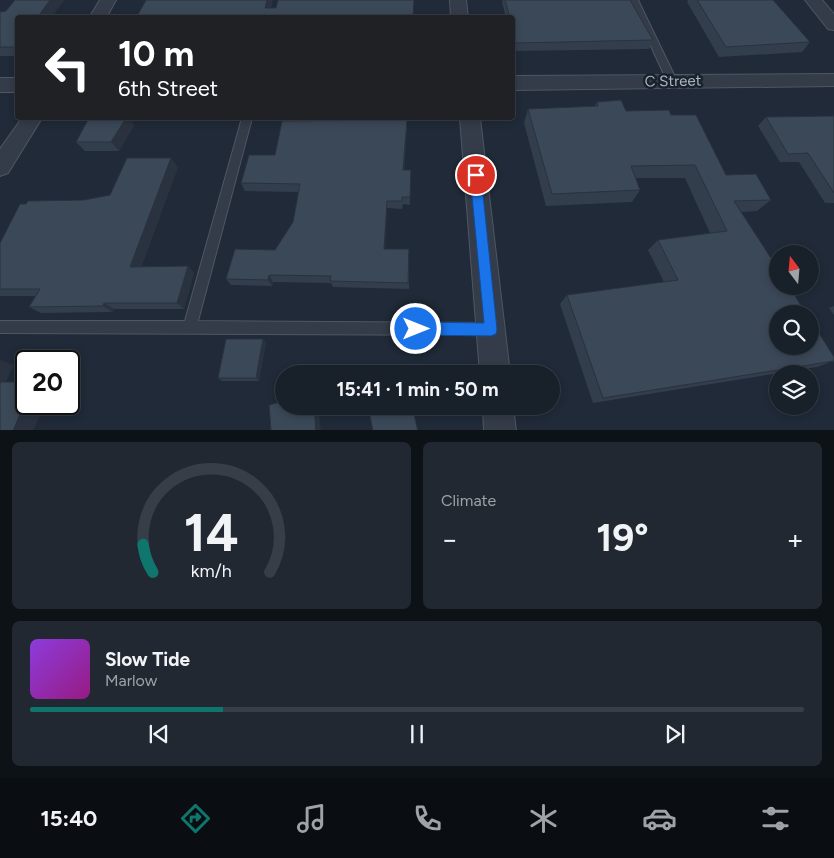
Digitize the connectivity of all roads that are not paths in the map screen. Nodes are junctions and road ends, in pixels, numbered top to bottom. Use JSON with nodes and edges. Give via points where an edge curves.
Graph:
{"nodes":[{"id":1,"x":108,"y":0,"type":"edge"},
{"id":2,"x":458,"y":0,"type":"edge"},
{"id":3,"x":634,"y":0,"type":"edge"},
{"id":4,"x":813,"y":0,"type":"edge"},
{"id":5,"x":98,"y":15,"type":"edge"},
{"id":6,"x":460,"y":15,"type":"edge"},
{"id":7,"x":834,"y":25,"type":"edge"},
{"id":8,"x":834,"y":80,"type":"edge"},
{"id":9,"x":672,"y":81,"type":"junction"},
{"id":10,"x":515,"y":83,"type":"edge"},
{"id":11,"x":15,"y":85,"type":"edge"},
{"id":12,"x":0,"y":86,"type":"edge"},
{"id":13,"x":31,"y":120,"type":"edge"},
{"id":14,"x":246,"y":120,"type":"edge"},
{"id":15,"x":470,"y":120,"type":"edge"},
{"id":16,"x":0,"y":167,"type":"edge"},
{"id":17,"x":0,"y":328,"type":"edge"},
{"id":18,"x":190,"y":328,"type":"junction"},
{"id":19,"x":491,"y":329,"type":"junction"},
{"id":20,"x":494,"y":365,"type":"edge"},
{"id":21,"x":499,"y":415,"type":"edge"},
{"id":22,"x":500,"y":430,"type":"edge"}],
"edges":[{"from":1,"to":5,"type":"street"},
{"from":2,"to":6,"type":"street"},
{"from":3,"to":9,"type":"lane"},
{"from":4,"to":7,"type":"street"},
{"from":8,"to":9,"type":"street","name":"C Street"},
{"from":9,"to":10,"type":"street","name":"C Street"},
{"from":11,"to":12,"type":"street"},
{"from":13,"to":16,"type":"street"},
{"from":14,"to":18,"type":"lane"},
{"from":15,"to":19,"type":"street"},
{"from":17,"to":18,"type":"lane"},
{"from":18,"to":19,"type":"lane"},
{"from":19,"to":20,"type":"street"},
{"from":21,"to":22,"type":"street"}]}
